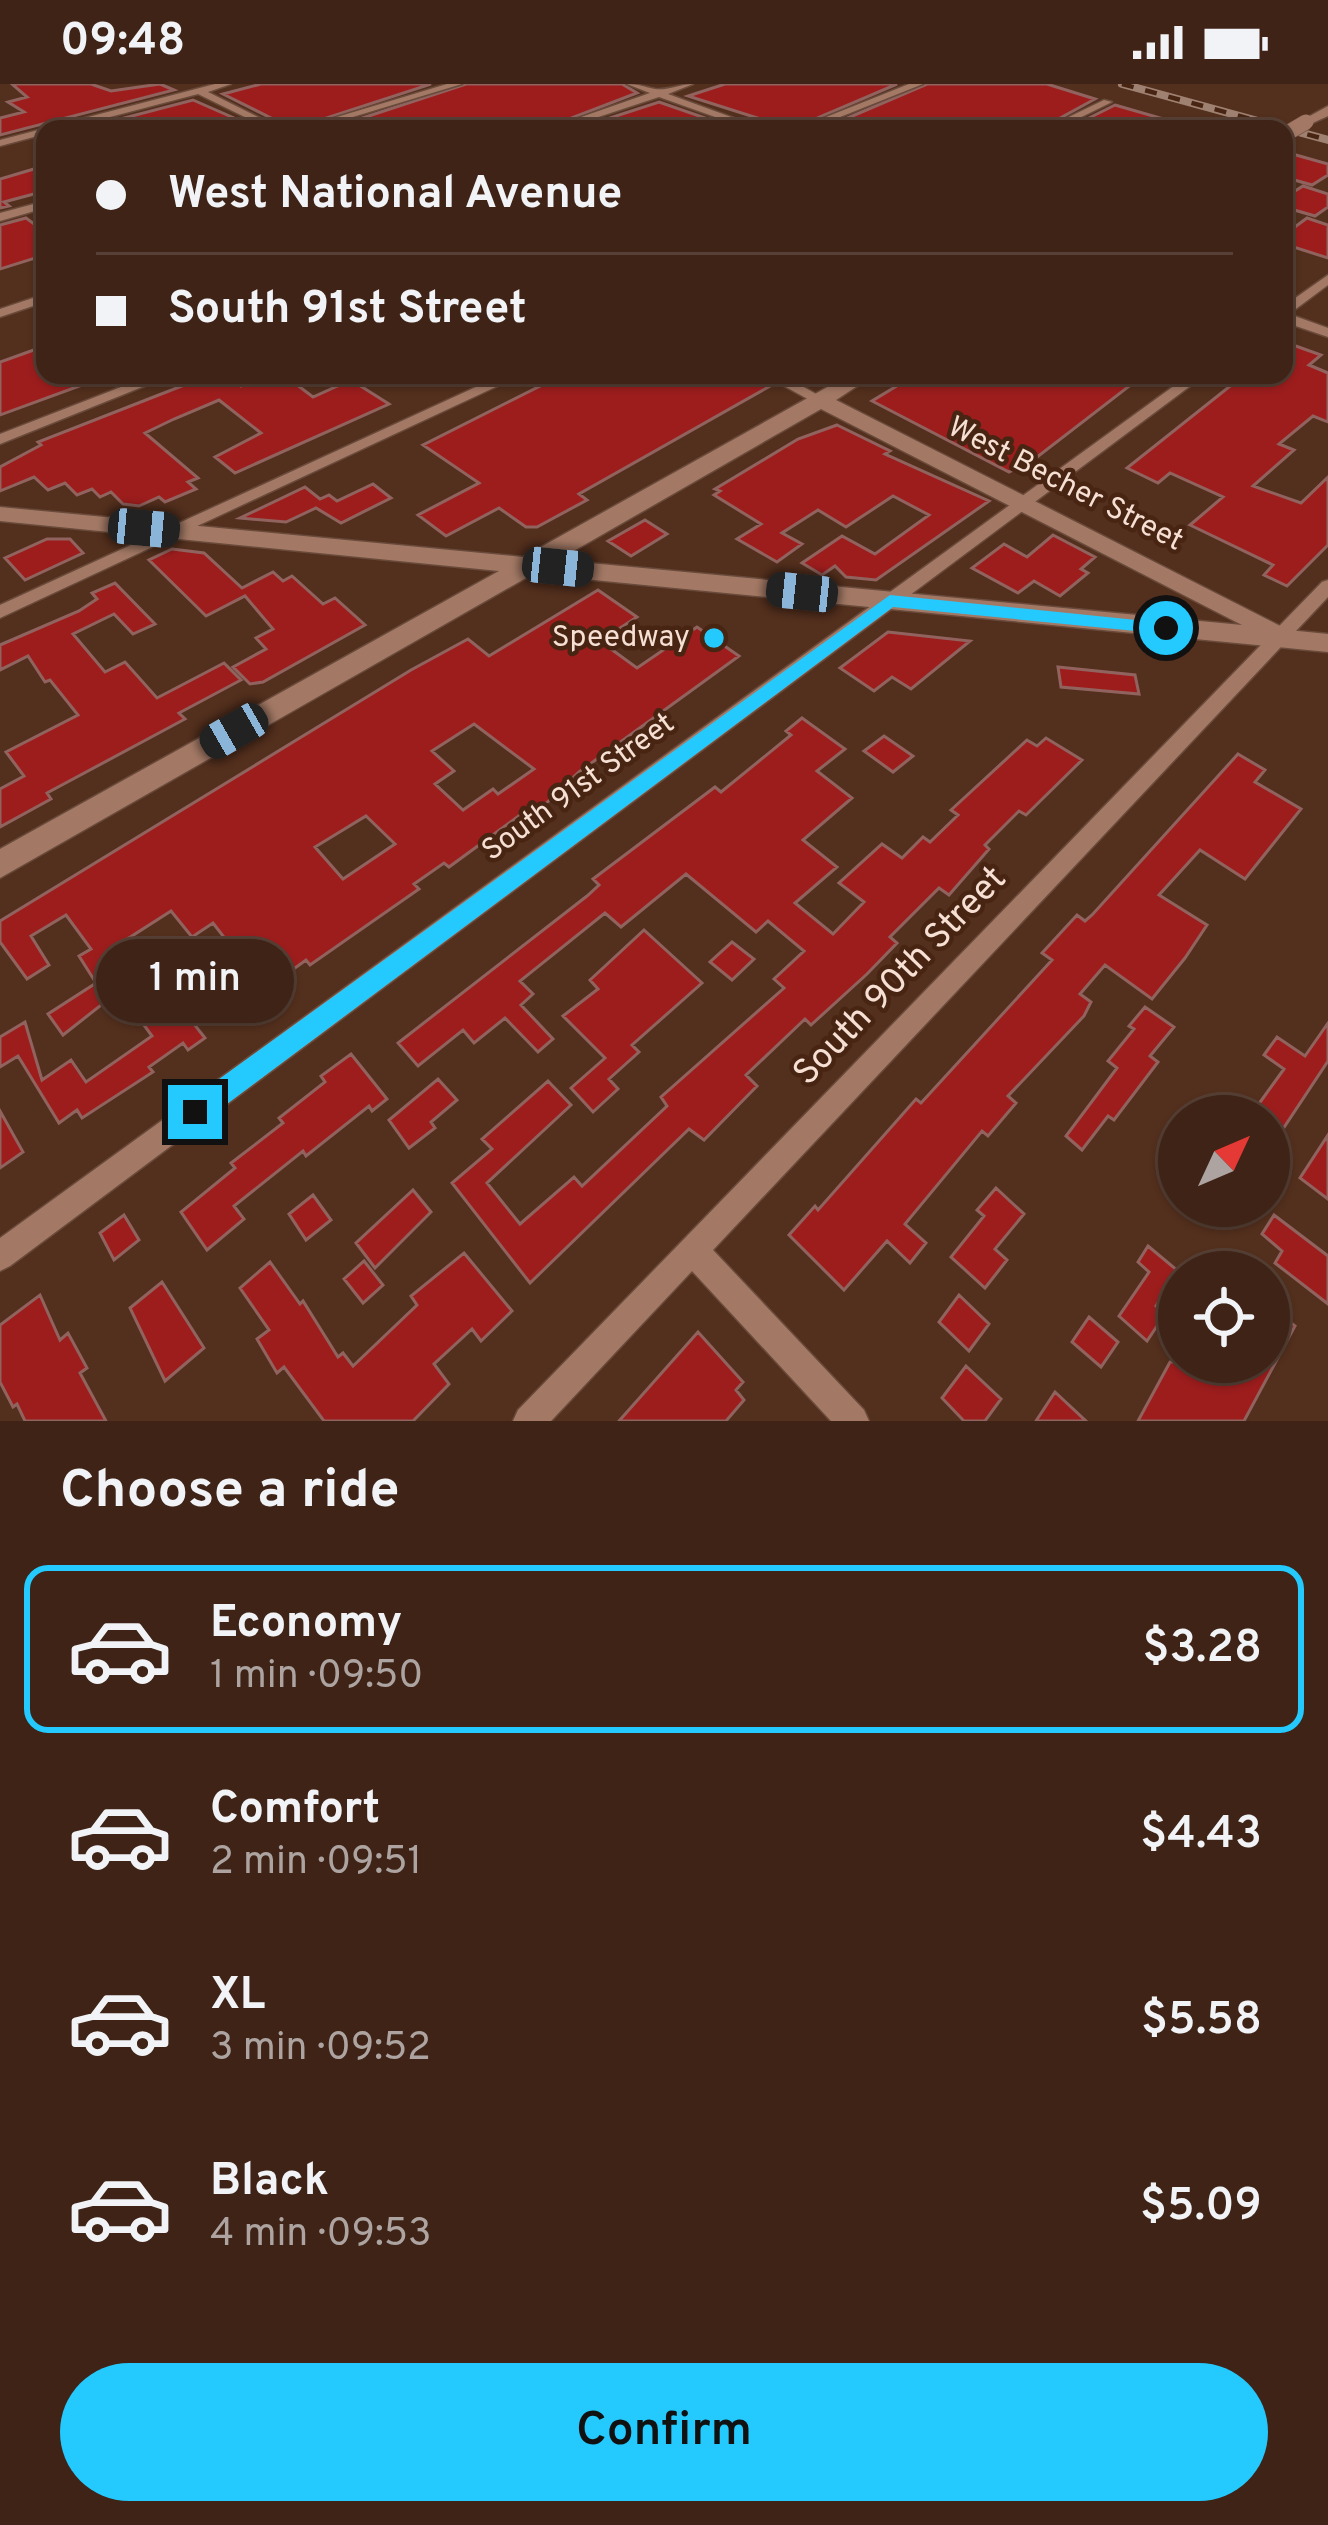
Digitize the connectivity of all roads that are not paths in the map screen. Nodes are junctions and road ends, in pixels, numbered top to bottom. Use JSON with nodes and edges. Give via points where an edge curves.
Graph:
{"nodes":[{"id":1,"x":186,"y":84,"type":"edge"},
{"id":2,"x":226,"y":84,"type":"edge"},
{"id":3,"x":457,"y":84,"type":"edge"},
{"id":4,"x":632,"y":84,"type":"edge"},
{"id":5,"x":688,"y":84,"type":"edge"},
{"id":6,"x":918,"y":84,"type":"edge"},
{"id":7,"x":199,"y":91,"type":"junction"},
{"id":8,"x":659,"y":94,"type":"junction"},
{"id":9,"x":1107,"y":102,"type":"dead end"},
{"id":10,"x":1328,"y":110,"type":"edge"},
{"id":11,"x":87,"y":120,"type":"edge"},
{"id":12,"x":259,"y":120,"type":"edge"},
{"id":13,"x":333,"y":120,"type":"edge"},
{"id":14,"x":580,"y":120,"type":"edge"},
{"id":15,"x":733,"y":120,"type":"edge"},
{"id":16,"x":824,"y":120,"type":"edge"},
{"id":17,"x":1068,"y":120,"type":"edge"},
{"id":18,"x":1293,"y":130,"type":"edge"},
{"id":19,"x":36,"y":133,"type":"edge"},
{"id":20,"x":0,"y":142,"type":"edge"},
{"id":21,"x":36,"y":207,"type":"edge"},
{"id":22,"x":0,"y":217,"type":"edge"},
{"id":23,"x":1328,"y":279,"type":"edge"},
{"id":24,"x":36,"y":301,"type":"edge"},
{"id":25,"x":1293,"y":307,"type":"edge"},
{"id":26,"x":0,"y":313,"type":"edge"},
{"id":27,"x":1293,"y":318,"type":"edge"},
{"id":28,"x":1328,"y":333,"type":"edge"},
{"id":29,"x":142,"y":384,"type":"edge"},
{"id":30,"x":494,"y":384,"type":"edge"},
{"id":31,"x":789,"y":384,"type":"edge"},
{"id":32,"x":848,"y":384,"type":"edge"},
{"id":33,"x":1186,"y":384,"type":"edge"},
{"id":34,"x":820,"y":400,"type":"junction"},
{"id":35,"x":0,"y":439,"type":"edge"},
{"id":36,"x":1024,"y":502,"type":"junction"},
{"id":37,"x":0,"y":514,"type":"edge"},
{"id":38,"x":176,"y":531,"type":"junction"},
{"id":39,"x":530,"y":565,"type":"junction"},
{"id":40,"x":1328,"y":586,"type":"edge"},
{"id":41,"x":890,"y":601,"type":"junction"},
{"id":42,"x":0,"y":612,"type":"edge"},
{"id":43,"x":1283,"y":635,"type":"junction"},
{"id":44,"x":1328,"y":643,"type":"edge"},
{"id":45,"x":1328,"y":656,"type":"edge"},
{"id":46,"x":0,"y":865,"type":"edge"},
{"id":47,"x":692,"y":1249,"type":"junction"},
{"id":48,"x":0,"y":1256,"type":"edge"},
{"id":49,"x":529,"y":1421,"type":"edge"},
{"id":50,"x":853,"y":1421,"type":"edge"}],
"edges":[{"from":1,"to":7,"type":"street"},
{"from":2,"to":7,"type":"street"},
{"from":3,"to":13,"type":"street"},
{"from":4,"to":8,"type":"street"},
{"from":5,"to":8,"type":"street"},
{"from":6,"to":16,"type":"street"},
{"from":7,"to":11,"type":"street"},
{"from":7,"to":12,"type":"street"},
{"from":8,"to":14,"type":"street"},
{"from":8,"to":15,"type":"street"},
{"from":9,"to":17,"type":"street"},
{"from":10,"to":18,"type":"street","bridge":true},
{"from":19,"to":20,"type":"street"},
{"from":21,"to":22,"type":"street"},
{"from":23,"to":25,"type":"street"},
{"from":24,"to":26,"type":"street"},
{"from":27,"to":28,"type":"street"},
{"from":29,"to":35,"type":"street"},
{"from":30,"to":38,"type":"street"},
{"from":31,"to":34,"type":"street","name":"West Becher Street"},
{"from":32,"to":34,"type":"street"},
{"from":33,"to":36,"type":"street","name":"South 91st Street"},
{"from":34,"to":36,"type":"street","name":"West Becher Street"},
{"from":34,"to":39,"type":"street"},
{"from":36,"to":41,"type":"street","name":"South 91st Street"},
{"from":36,"to":43,"type":"street","name":"West Becher Street"},
{"from":37,"to":38,"type":"street"},
{"from":38,"to":39,"type":"street"},
{"from":38,"to":42,"type":"street"},
{"from":39,"to":41,"type":"street"},
{"from":39,"to":46,"type":"street"},
{"from":40,"to":43,"type":"street","name":"South 90th Street"},
{"from":41,"to":43,"type":"street"},
{"from":41,"to":48,"type":"street","name":"South 91st Street"},
{"from":43,"to":44,"type":"street"},
{"from":43,"to":45,"type":"street","name":"West Becher Street"},
{"from":43,"to":47,"type":"street","name":"South 90th Street"},
{"from":47,"to":49,"type":"street","name":"South 90th Street"},
{"from":47,"to":50,"type":"street"}]}
